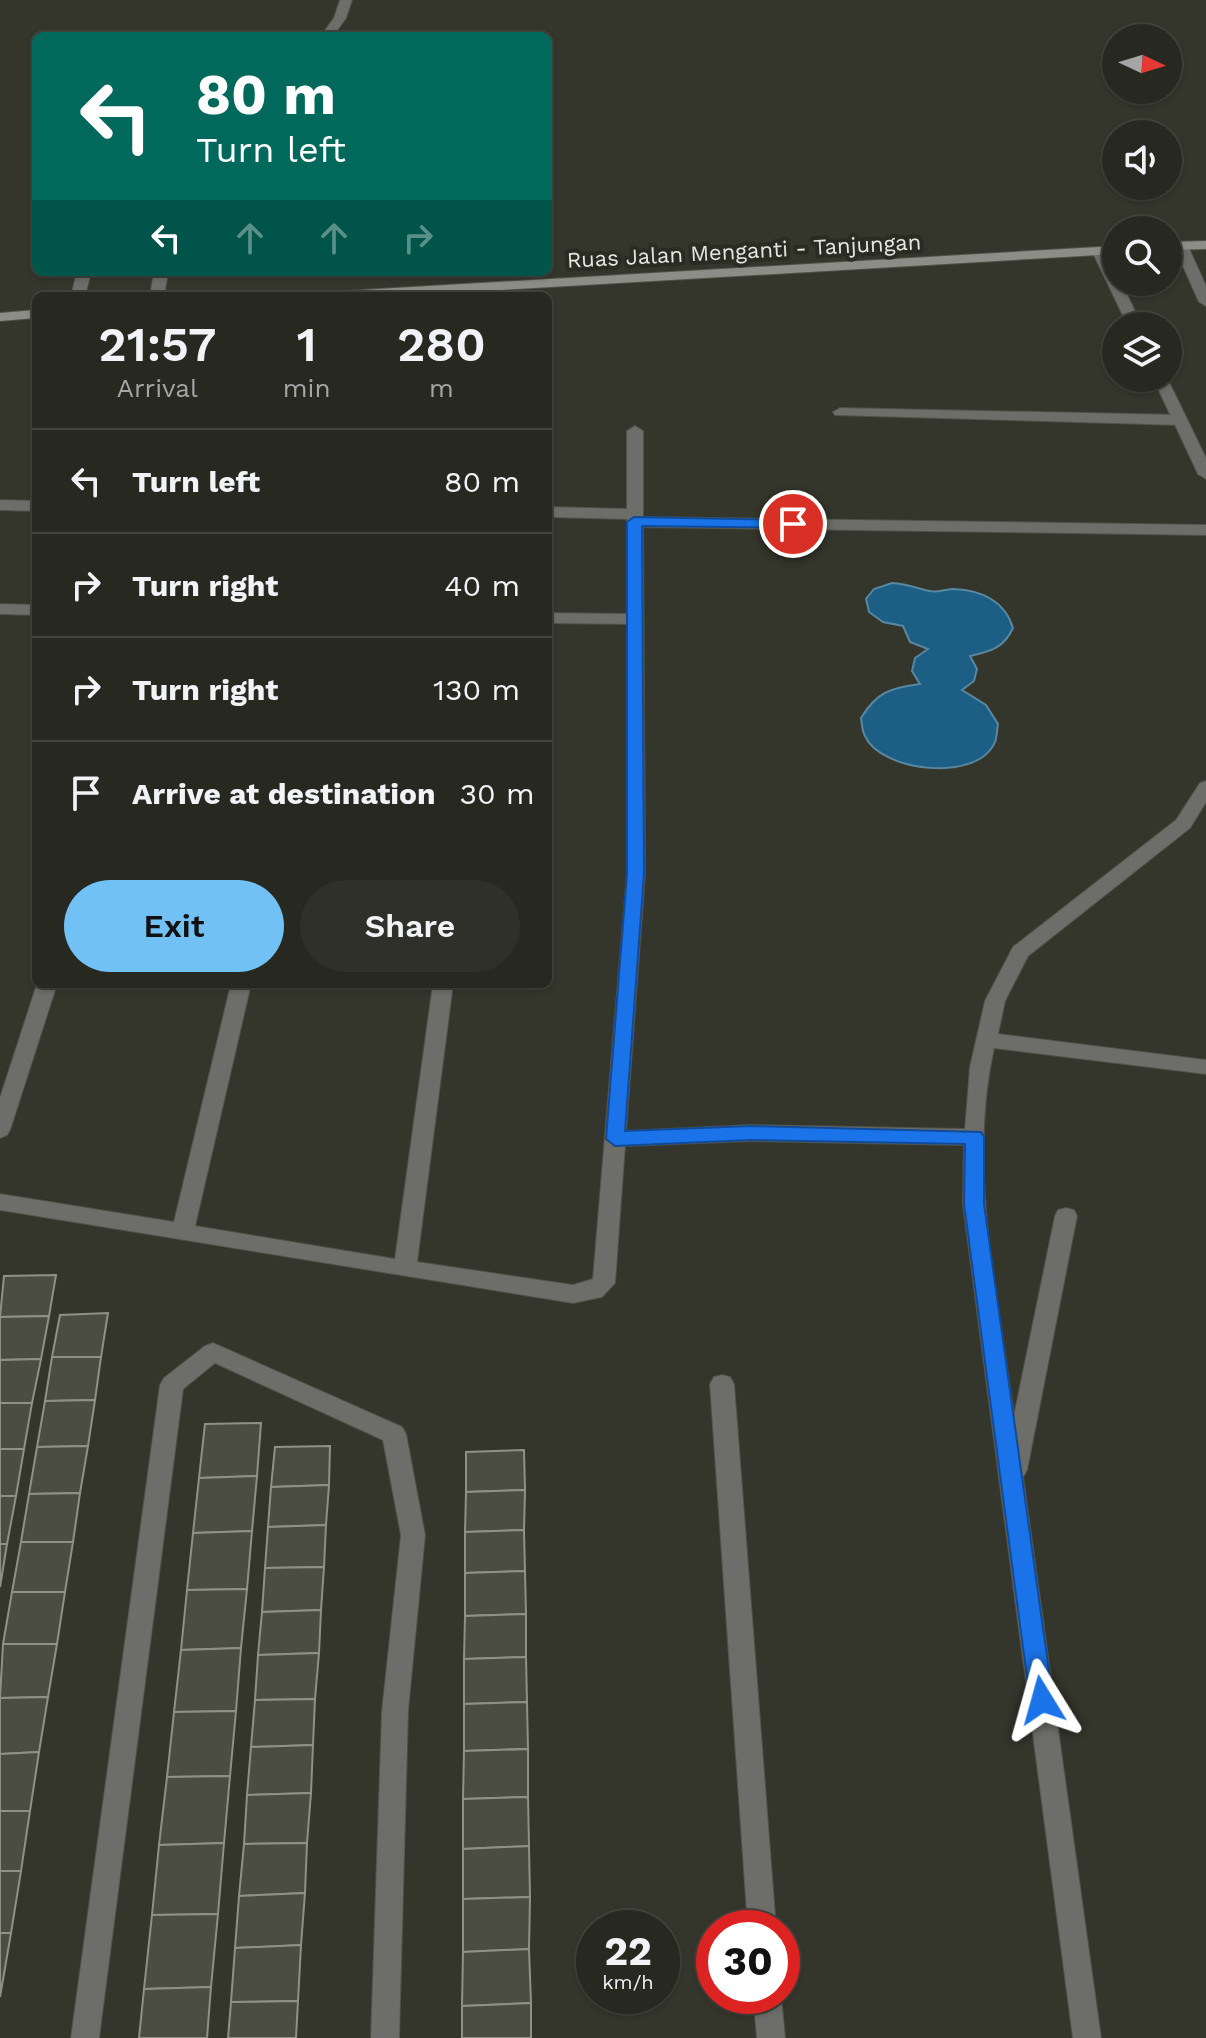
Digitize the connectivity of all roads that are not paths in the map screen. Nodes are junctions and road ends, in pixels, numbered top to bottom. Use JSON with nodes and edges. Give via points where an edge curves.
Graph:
{"nodes":[{"id":1,"x":346,"y":0,"type":"edge"},
{"id":2,"x":330,"y":32,"type":"edge"},
{"id":3,"x":1206,"y":245,"type":"edge"},
{"id":4,"x":1182,"y":246,"type":"edge"},
{"id":5,"x":1099,"y":251,"type":"junction"},
{"id":6,"x":1102,"y":251,"type":"edge"},
{"id":7,"x":1182,"y":259,"type":"edge"},
{"id":8,"x":396,"y":292,"type":"edge"},
{"id":9,"x":1206,"y":302,"type":"edge"},
{"id":10,"x":1128,"y":312,"type":"edge"},
{"id":11,"x":32,"y":314,"type":"edge"},
{"id":12,"x":0,"y":317,"type":"edge"},
{"id":13,"x":1167,"y":392,"type":"edge"},
{"id":14,"x":840,"y":412,"type":"dead end"},
{"id":15,"x":1180,"y":420,"type":"junction"},
{"id":16,"x":635,"y":431,"type":"dead end"},
{"id":17,"x":1206,"y":474,"type":"edge"},
{"id":18,"x":0,"y":505,"type":"edge"},
{"id":19,"x":32,"y":506,"type":"edge"},
{"id":20,"x":552,"y":512,"type":"edge"},
{"id":21,"x":634,"y":518,"type":"junction"},
{"id":22,"x":1206,"y":530,"type":"edge"},
{"id":23,"x":0,"y":609,"type":"edge"},
{"id":24,"x":32,"y":610,"type":"edge"},
{"id":25,"x":552,"y":618,"type":"edge"},
{"id":26,"x":634,"y":619,"type":"junction"},
{"id":27,"x":1206,"y":787,"type":"edge"},
{"id":28,"x":46,"y":988,"type":"edge"},
{"id":29,"x":240,"y":988,"type":"edge"},
{"id":30,"x":442,"y":988,"type":"edge"},
{"id":31,"x":986,"y":1040,"type":"junction"},
{"id":32,"x":1206,"y":1067,"type":"edge"},
{"id":33,"x":0,"y":1130,"type":"edge"},
{"id":34,"x":615,"y":1139,"type":"junction"},
{"id":35,"x":974,"y":1148,"type":"junction"},
{"id":36,"x":0,"y":1202,"type":"edge"},
{"id":37,"x":1066,"y":1216,"type":"dead end"},
{"id":38,"x":182,"y":1233,"type":"junction"},
{"id":39,"x":405,"y":1269,"type":"junction"},
{"id":40,"x":722,"y":1384,"type":"dead end"},
{"id":41,"x":1012,"y":1485,"type":"junction"},
{"id":42,"x":761,"y":1910,"type":"edge"},
{"id":43,"x":769,"y":2014,"type":"edge"},
{"id":44,"x":85,"y":2038,"type":"edge"},
{"id":45,"x":385,"y":2038,"type":"edge"},
{"id":46,"x":771,"y":2038,"type":"edge"},
{"id":47,"x":1087,"y":2038,"type":"edge"}],
"edges":[{"from":1,"to":2,"type":"street"},
{"from":3,"to":4,"type":"main road"},
{"from":5,"to":6,"type":"main road","name":"Ruas Jalan Menganti - Tanjungan"},
{"from":5,"to":8,"type":"main road","name":"Ruas Jalan Menganti - Tanjungan"},
{"from":5,"to":10,"type":"street"},
{"from":7,"to":9,"type":"street"},
{"from":11,"to":12,"type":"main road"},
{"from":13,"to":15,"type":"street"},
{"from":14,"to":15,"type":"street"},
{"from":15,"to":17,"type":"street"},
{"from":16,"to":21,"type":"street"},
{"from":18,"to":19,"type":"street"},
{"from":20,"to":21,"type":"street"},
{"from":21,"to":22,"type":"street"},
{"from":21,"to":26,"type":"street"},
{"from":23,"to":24,"type":"street"},
{"from":25,"to":26,"type":"street"},
{"from":26,"to":34,"type":"street","via":[[636,874]]},
{"from":27,"to":31,"type":"street","via":[[1183,824],[1020,952],[995,1001]]},
{"from":28,"to":33,"type":"street"},
{"from":29,"to":38,"type":"street"},
{"from":30,"to":39,"type":"street"},
{"from":31,"to":32,"type":"street"},
{"from":31,"to":35,"type":"street"},
{"from":34,"to":35,"type":"street","via":[[751,1133]]},
{"from":34,"to":39,"type":"street","via":[[604,1283],[594,1291],[573,1294]]},
{"from":35,"to":41,"type":"street","via":[[974,1204]]},
{"from":36,"to":38,"type":"street"},
{"from":37,"to":41,"type":"street"},
{"from":38,"to":39,"type":"street"},
{"from":40,"to":42,"type":"street"},
{"from":41,"to":47,"type":"street"},
{"from":43,"to":46,"type":"street"},
{"from":44,"to":45,"type":"street","via":[[172,1385],[213,1352],[394,1434],[413,1535],[395,1711]]}]}
